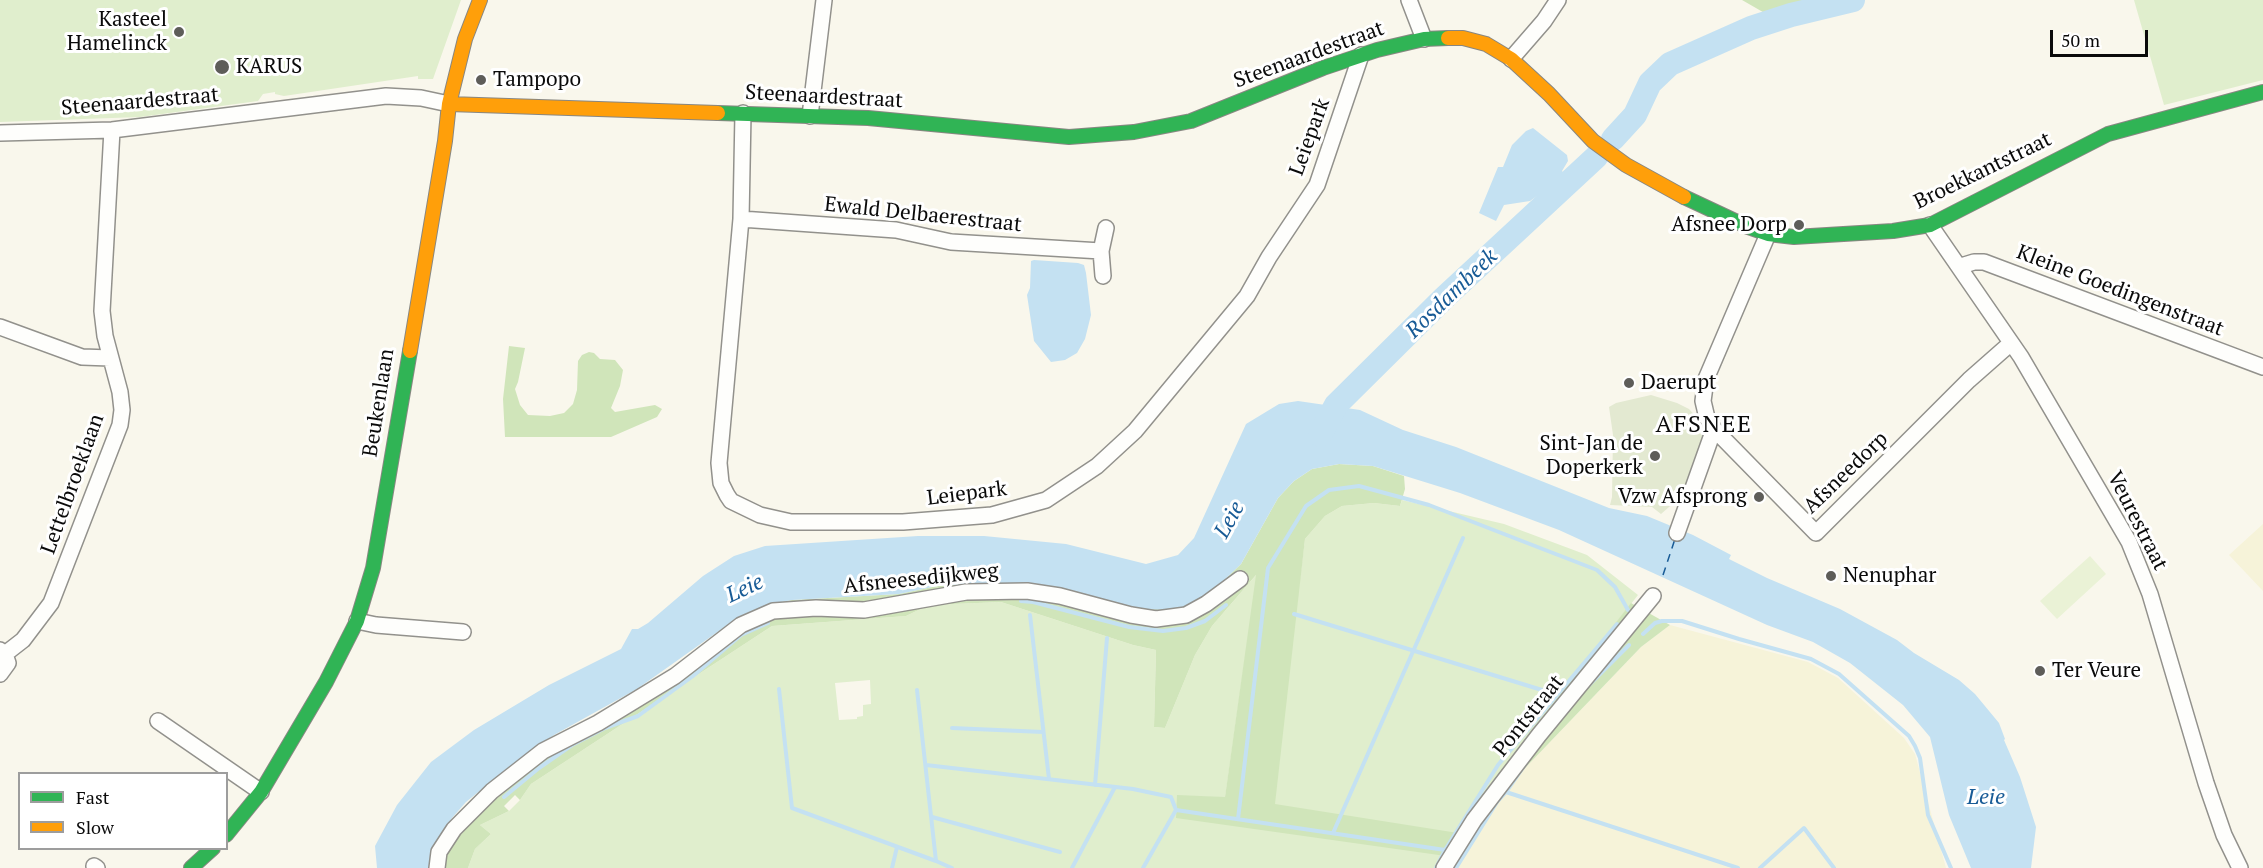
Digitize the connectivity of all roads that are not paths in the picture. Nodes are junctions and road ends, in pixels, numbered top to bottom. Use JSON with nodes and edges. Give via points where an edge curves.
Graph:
{"nodes":[{"id":1,"x":480,"y":0,"type":"edge"},
{"id":2,"x":824,"y":0,"type":"edge"},
{"id":3,"x":1409,"y":0,"type":"edge"},
{"id":4,"x":1558,"y":0,"type":"edge"},
{"id":5,"x":1424,"y":39,"type":"junction"},
{"id":6,"x":1361,"y":55,"type":"junction"},
{"id":7,"x":1511,"y":59,"type":"junction"},
{"id":8,"x":2263,"y":92,"type":"edge"},
{"id":9,"x":449,"y":104,"type":"junction"},
{"id":10,"x":743,"y":113,"type":"junction"},
{"id":11,"x":810,"y":116,"type":"junction"},
{"id":12,"x":112,"y":130,"type":"junction"},
{"id":13,"x":0,"y":133,"type":"edge"},
{"id":14,"x":1593,"y":141,"type":"joint"},
{"id":15,"x":741,"y":219,"type":"junction"},
{"id":16,"x":1930,"y":225,"type":"junction"},
{"id":17,"x":1106,"y":228,"type":"dead end"},
{"id":18,"x":1768,"y":234,"type":"junction"},
{"id":19,"x":1101,"y":250,"type":"junction"},
{"id":20,"x":1961,"y":266,"type":"junction"},
{"id":21,"x":1103,"y":276,"type":"dead end"},
{"id":22,"x":0,"y":327,"type":"edge"},
{"id":23,"x":2011,"y":343,"type":"junction"},
{"id":24,"x":110,"y":358,"type":"junction"},
{"id":25,"x":2263,"y":367,"type":"edge"},
{"id":26,"x":1714,"y":429,"type":"junction"},
{"id":27,"x":1677,"y":533,"type":"dead end"},
{"id":28,"x":1240,"y":579,"type":"dead end"},
{"id":29,"x":1653,"y":596,"type":"dead end"},
{"id":30,"x":357,"y":621,"type":"junction"},
{"id":31,"x":464,"y":633,"type":"dead end"},
{"id":32,"x":2,"y":652,"type":"edge"},
{"id":33,"x":0,"y":674,"type":"edge"},
{"id":34,"x":158,"y":721,"type":"dead end"},
{"id":35,"x":261,"y":792,"type":"junction"},
{"id":36,"x":228,"y":833,"type":"edge"},
{"id":37,"x":212,"y":850,"type":"edge"},
{"id":38,"x":191,"y":868,"type":"edge"},
{"id":39,"x":437,"y":868,"type":"edge"},
{"id":40,"x":1444,"y":868,"type":"edge"},
{"id":41,"x":2240,"y":868,"type":"edge"}],
"edges":[{"from":1,"to":9,"type":"street","name":"Beukenlaan","via":[[465,39]]},
{"from":2,"to":11,"type":"street"},
{"from":3,"to":5,"type":"street"},
{"from":4,"to":7,"type":"street"},
{"from":5,"to":6,"type":"street","name":"Steenaardestraat"},
{"from":5,"to":7,"type":"street","name":"Steenaardestraat","via":[[1462,38],[1486,44]]},
{"from":6,"to":11,"type":"street","name":"Steenaardestraat","via":[[1191,121],[1134,132],[1069,137]]},
{"from":6,"to":15,"type":"street","name":"Leiepark","via":[[1317,185],[1247,297],[1128,438],[1097,466],[1046,500],[1016,509],[992,515],[903,522],[791,522],[760,515],[731,501],[721,483],[719,463]]},
{"from":7,"to":14,"type":"street","name":"Steenaardestraat"},
{"from":8,"to":16,"type":"street","name":"Broekkantstraat","via":[[2108,134]]},
{"from":9,"to":10,"type":"street","name":"Steenaardestraat"},
{"from":9,"to":12,"type":"street","name":"Steenaardestraat","via":[[386,96]]},
{"from":9,"to":30,"type":"street","name":"Beukenlaan","via":[[373,568]]},
{"from":10,"to":11,"type":"street","name":"Steenaardestraat"},
{"from":10,"to":15,"type":"street","name":"Leiepark"},
{"from":12,"to":13,"type":"street","name":"Steenaardestraat"},
{"from":12,"to":24,"type":"street","name":"Lettelbroeklaan","via":[[102,311]]},
{"from":14,"to":18,"type":"street","name":"Broekkantstraat","via":[[1626,165],[1700,206]]},
{"from":15,"to":19,"type":"street","name":"Ewald Delbaerestraat","via":[[896,230],[951,242]]},
{"from":16,"to":18,"type":"street","name":"Broekkantstraat","via":[[1831,236]]},
{"from":16,"to":20,"type":"street","name":"Veurestraat"},
{"from":17,"to":19,"type":"street"},
{"from":18,"to":26,"type":"street","name":"Afsneedorp","via":[[1706,379],[1702,401]]},
{"from":19,"to":21,"type":"street"},
{"from":20,"to":23,"type":"street","name":"Veurestraat"},
{"from":20,"to":25,"type":"street","name":"Kleine Goedingenstraat","via":[[1984,262]]},
{"from":22,"to":24,"type":"street","via":[[82,357]]},
{"from":23,"to":26,"type":"street","name":"Afsneedorp","via":[[1816,533]]},
{"from":23,"to":41,"type":"street","name":"Veurestraat","via":[[2139,565],[2206,783]]},
{"from":24,"to":32,"type":"street","name":"Lettelbroeklaan","via":[[120,392],[120,425],[51,603],[23,640]]},
{"from":26,"to":27,"type":"street"},
{"from":28,"to":39,"type":"street","name":"Afsneesedijkweg","via":[[1186,615],[1156,619],[1027,591],[966,592],[864,610],[773,611],[741,625],[675,676],[534,758],[492,791],[454,829],[439,852]]},
{"from":29,"to":40,"type":"street","name":"Pontstraat","via":[[1539,735],[1474,820]]},
{"from":30,"to":31,"type":"street"},
{"from":30,"to":35,"type":"street","name":"Beukenlaan"},
{"from":32,"to":33,"type":"street","via":[[8,663]]},
{"from":34,"to":35,"type":"street"},
{"from":35,"to":36,"type":"street","name":"Beukenlaan"},
{"from":37,"to":38,"type":"street"}]}
